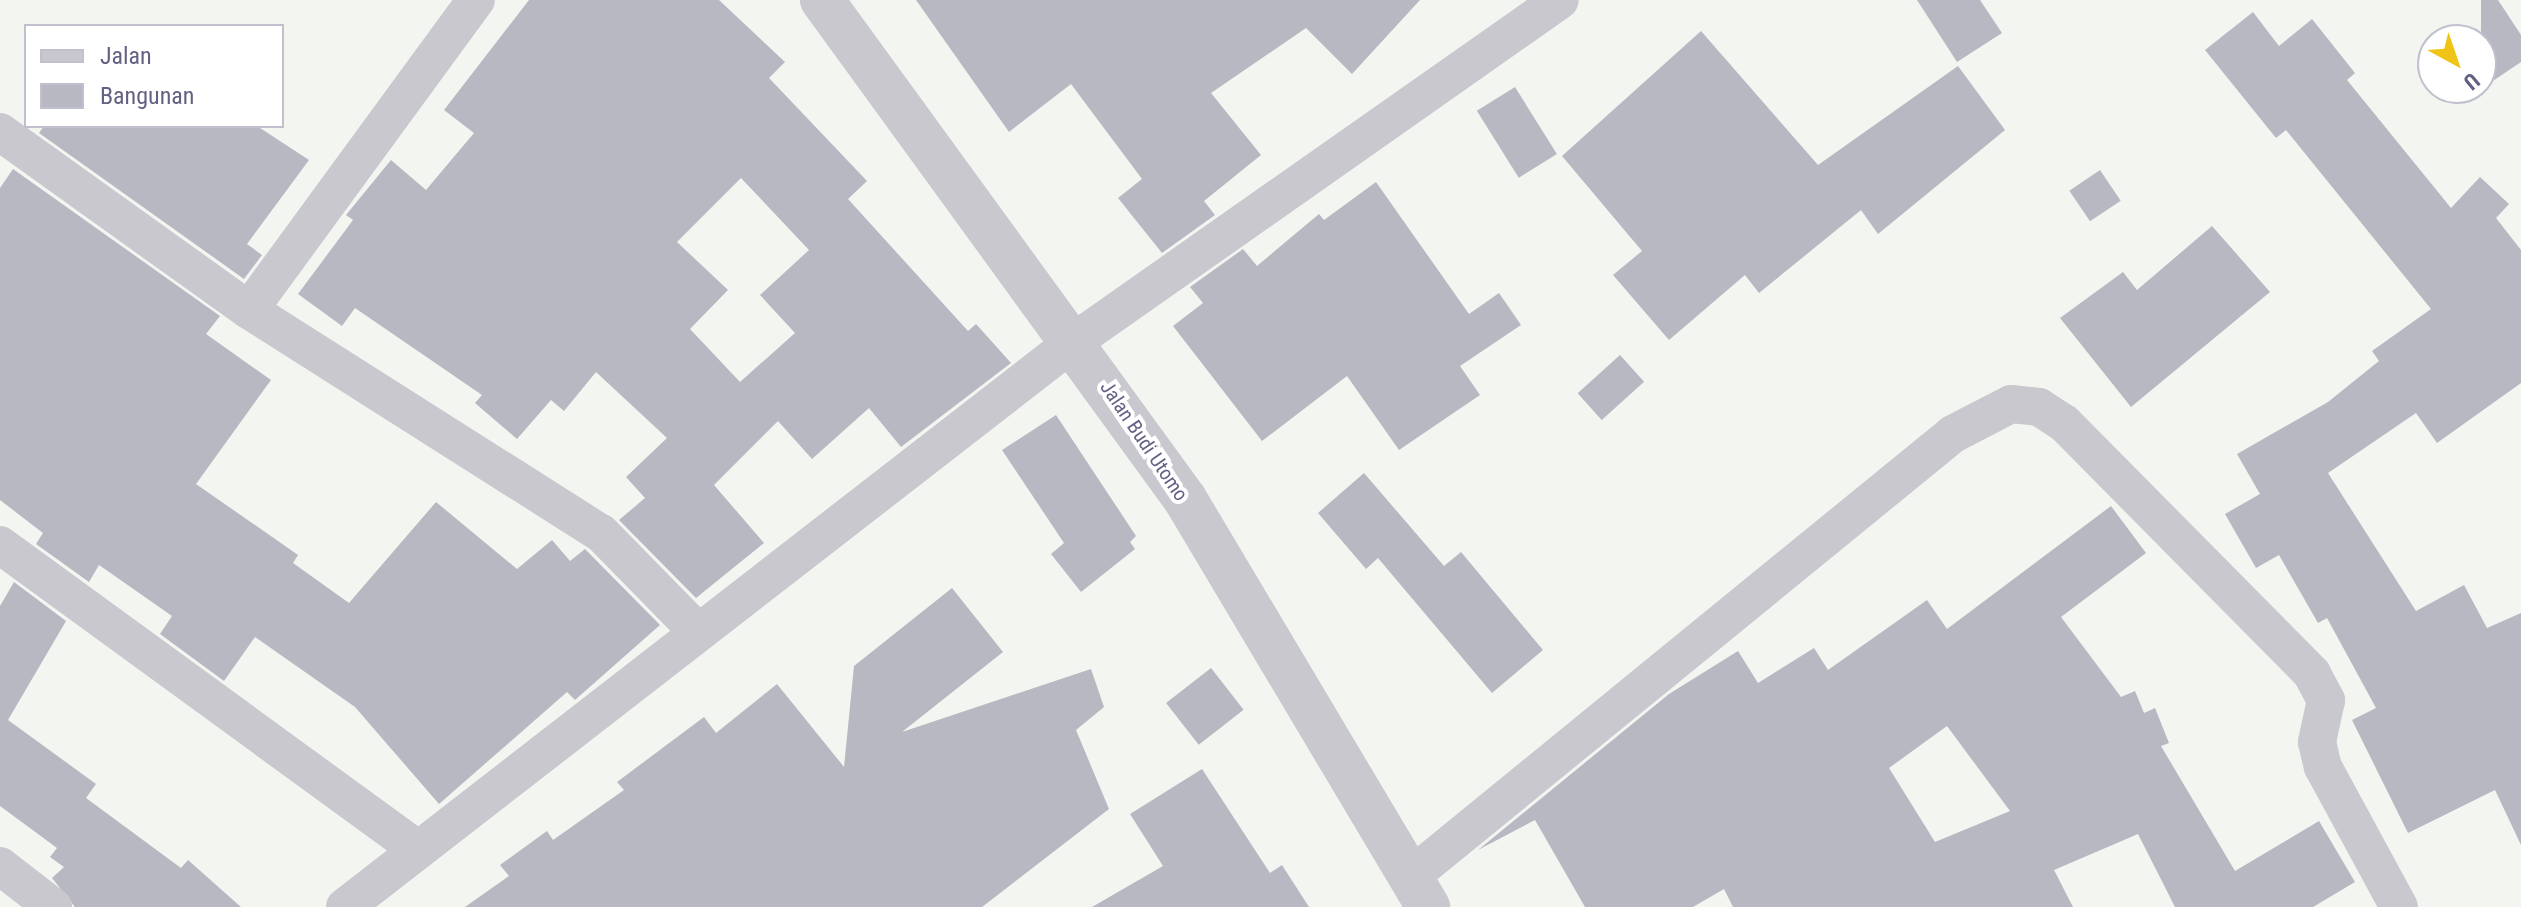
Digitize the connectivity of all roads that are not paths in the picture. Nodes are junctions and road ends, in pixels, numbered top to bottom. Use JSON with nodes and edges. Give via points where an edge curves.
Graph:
{"nodes":[{"id":1,"x":476,"y":0,"type":"edge"},
{"id":2,"x":822,"y":0,"type":"edge"},
{"id":3,"x":1560,"y":0,"type":"edge"},
{"id":4,"x":0,"y":132,"type":"edge"},
{"id":5,"x":249,"y":310,"type":"junction"},
{"id":6,"x":1076,"y":340,"type":"junction"},
{"id":7,"x":0,"y":545,"type":"edge"},
{"id":8,"x":698,"y":632,"type":"junction"},
{"id":9,"x":417,"y":849,"type":"junction"},
{"id":10,"x":0,"y":866,"type":"edge"},
{"id":11,"x":1419,"y":892,"type":"edge"},
{"id":12,"x":53,"y":907,"type":"edge"},
{"id":13,"x":345,"y":907,"type":"edge"},
{"id":14,"x":2399,"y":907,"type":"edge"}],
"edges":[{"from":1,"to":5,"type":"street"},
{"from":2,"to":6,"type":"street","name":"Jalan Budi Utomo"},
{"from":3,"to":6,"type":"street"},
{"from":4,"to":5,"type":"street"},
{"from":5,"to":8,"type":"street","via":[[601,533]]},
{"from":6,"to":8,"type":"street"},
{"from":6,"to":11,"type":"street","name":"Jalan Budi Utomo","via":[[1185,499]]},
{"from":7,"to":9,"type":"street"},
{"from":8,"to":9,"type":"street"},
{"from":9,"to":13,"type":"street"},
{"from":10,"to":12,"type":"street"},
{"from":11,"to":14,"type":"street","via":[[1953,434],[2011,404],[2039,407],[2064,423],[2312,674],[2326,700],[2317,742],[2323,767]]}]}
